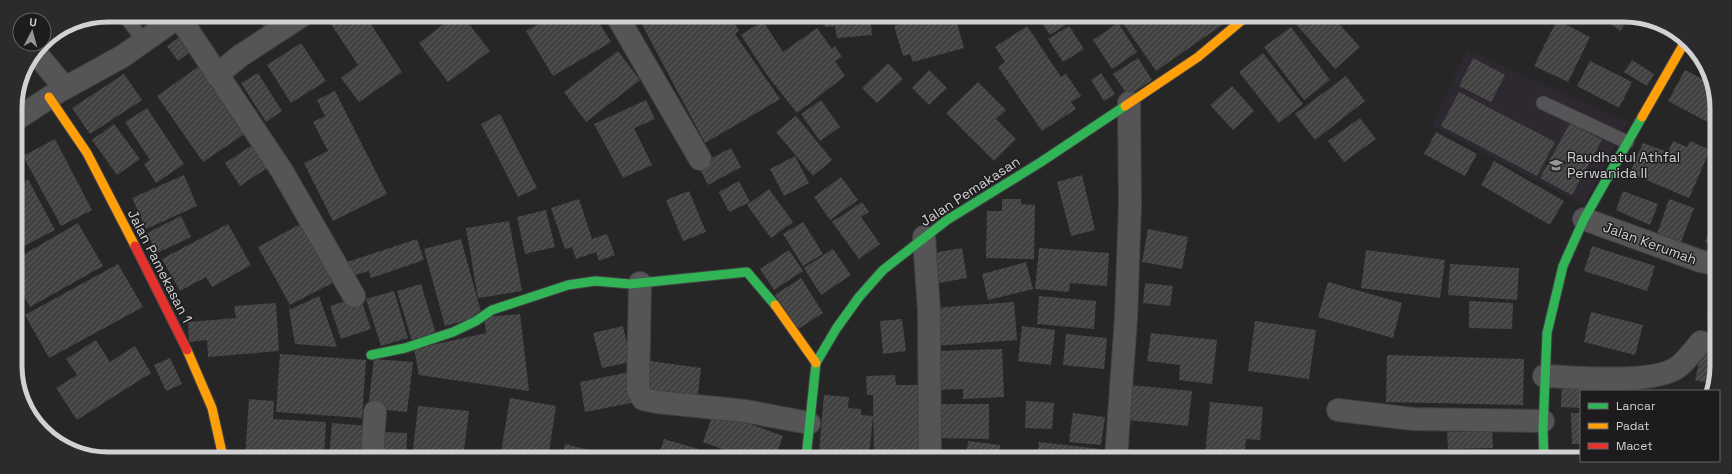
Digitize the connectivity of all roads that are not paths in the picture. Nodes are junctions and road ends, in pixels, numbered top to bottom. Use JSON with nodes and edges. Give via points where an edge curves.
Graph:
{"nodes":[{"id":1,"x":129,"y":22,"type":"edge"},
{"id":2,"x":171,"y":22,"type":"edge"},
{"id":3,"x":184,"y":22,"type":"edge"},
{"id":4,"x":292,"y":22,"type":"edge"},
{"id":5,"x":621,"y":22,"type":"edge"},
{"id":6,"x":1240,"y":22,"type":"edge"},
{"id":7,"x":144,"y":41,"type":"junction"},
{"id":8,"x":1683,"y":45,"type":"edge"},
{"id":9,"x":38,"y":58,"type":"edge"},
{"id":10,"x":217,"y":75,"type":"junction"},
{"id":11,"x":57,"y":92,"type":"junction"},
{"id":12,"x":1129,"y":103,"type":"junction"},
{"id":13,"x":1543,"y":104,"type":"dead end"},
{"id":14,"x":22,"y":115,"type":"edge"},
{"id":15,"x":1627,"y":142,"type":"junction"},
{"id":16,"x":700,"y":158,"type":"dead end"},
{"id":17,"x":1584,"y":219,"type":"junction"},
{"id":18,"x":924,"y":237,"type":"junction"},
{"id":19,"x":1710,"y":263,"type":"edge"},
{"id":20,"x":640,"y":283,"type":"junction"},
{"id":21,"x":354,"y":296,"type":"dead end"},
{"id":22,"x":1701,"y":342,"type":"dead end"},
{"id":23,"x":371,"y":355,"type":"dead end"},
{"id":24,"x":816,"y":363,"type":"junction"},
{"id":25,"x":1544,"y":376,"type":"junction"},
{"id":26,"x":1338,"y":410,"type":"dead end"},
{"id":27,"x":375,"y":412,"type":"dead end"},
{"id":28,"x":1543,"y":421,"type":"junction"},
{"id":29,"x":809,"y":423,"type":"junction"},
{"id":30,"x":222,"y":452,"type":"edge"},
{"id":31,"x":372,"y":452,"type":"edge"},
{"id":32,"x":807,"y":452,"type":"edge"},
{"id":33,"x":930,"y":452,"type":"edge"},
{"id":34,"x":1116,"y":452,"type":"edge"},
{"id":35,"x":1544,"y":452,"type":"edge"}],
"edges":[{"from":1,"to":7,"type":"lane"},
{"from":2,"to":7,"type":"street"},
{"from":3,"to":10,"type":"street"},
{"from":4,"to":10,"type":"street","via":[[240,56]]},
{"from":5,"to":16,"type":"street"},
{"from":6,"to":12,"type":"street","name":"Jalan Pemakasan","via":[[1198,57]]},
{"from":7,"to":11,"type":"street","via":[[123,56]]},
{"from":8,"to":15,"type":"street"},
{"from":9,"to":11,"type":"street"},
{"from":10,"to":21,"type":"street","via":[[282,171]]},
{"from":11,"to":14,"type":"street"},
{"from":11,"to":30,"type":"street","name":"Jalan Pamekasan 1","via":[[194,365],[212,408]]},
{"from":12,"to":18,"type":"street","name":"Jalan Pemakasan"},
{"from":12,"to":34,"type":"street","via":[[1130,206],[1126,318]]},
{"from":13,"to":15,"type":"lane"},
{"from":15,"to":17,"type":"street"},
{"from":17,"to":19,"type":"street","name":"Jalan Kerumah"},
{"from":17,"to":25,"type":"street","via":[[1563,266],[1555,295],[1547,333]]},
{"from":18,"to":24,"type":"street","name":"Jalan Pemakasan","via":[[883,270],[859,297]]},
{"from":18,"to":33,"type":"street","via":[[929,311]]},
{"from":20,"to":23,"type":"street","via":[[595,281],[568,285],[492,310],[453,332],[405,348]]},
{"from":20,"to":24,"type":"street","via":[[747,272],[779,310]]},
{"from":20,"to":29,"type":"street","via":[[638,390],[643,399],[745,411]]},
{"from":22,"to":25,"type":"street","via":[[1678,367],[1663,375],[1636,378]]},
{"from":24,"to":29,"type":"street","name":"Jalan Pemakasan"},
{"from":25,"to":28,"type":"street"},
{"from":26,"to":28,"type":"street","via":[[1413,419]]},
{"from":27,"to":31,"type":"street"},
{"from":28,"to":35,"type":"street"},
{"from":29,"to":32,"type":"street","name":"Jalan Pemakasan"}]}
